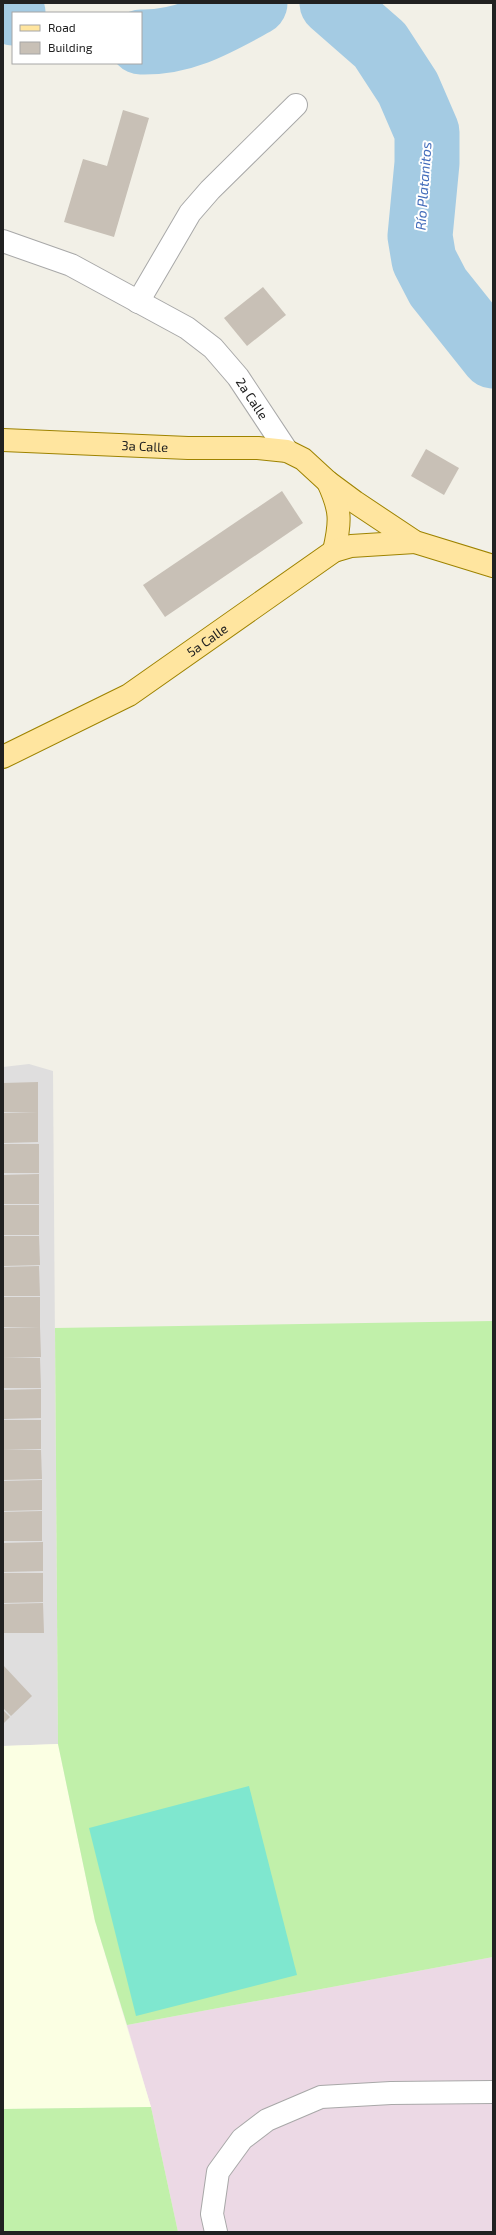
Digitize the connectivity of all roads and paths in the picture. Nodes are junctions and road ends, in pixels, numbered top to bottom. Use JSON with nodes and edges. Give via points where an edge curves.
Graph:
{"nodes":[{"id":1,"x":296,"y":105,"type":"dead end"},
{"id":2,"x":3,"y":241,"type":"edge"},
{"id":3,"x":138,"y":302,"type":"junction"},
{"id":4,"x":3,"y":440,"type":"edge"},
{"id":5,"x":288,"y":451,"type":"junction"},
{"id":6,"x":328,"y":482,"type":"junction"},
{"id":7,"x":415,"y":542,"type":"junction"},
{"id":8,"x":334,"y":551,"type":"junction"},
{"id":9,"x":493,"y":566,"type":"edge"},
{"id":10,"x":3,"y":757,"type":"edge"},
{"id":11,"x":493,"y":2092,"type":"edge"},
{"id":12,"x":216,"y":2232,"type":"edge"}],
"edges":[{"from":1,"to":3,"type":"street","via":[[190,213]]},
{"from":2,"to":3,"type":"street","name":"2a Calle","via":[[71,264]]},
{"from":3,"to":5,"type":"street","name":"2a Calle","via":[[187,328],[213,348],[238,377]]},
{"from":4,"to":5,"type":"main road","name":"3a Calle"},
{"from":5,"to":6,"type":"main road","name":"2a Calle","via":[[303,459]]},
{"from":6,"to":7,"type":"main road","name":"2a Calle"},
{"from":6,"to":8,"type":"main road","via":[[338,504],[340,528]]},
{"from":7,"to":8,"type":"main road","name":"5a Calle","via":[[351,546]]},
{"from":7,"to":9,"type":"main road","name":"2a Calle"},
{"from":8,"to":10,"type":"main road","name":"5a Calle","via":[[129,695]]},
{"from":11,"to":12,"type":"street","via":[[322,2097],[267,2120],[242,2139],[218,2172],[212,2214]]}]}
